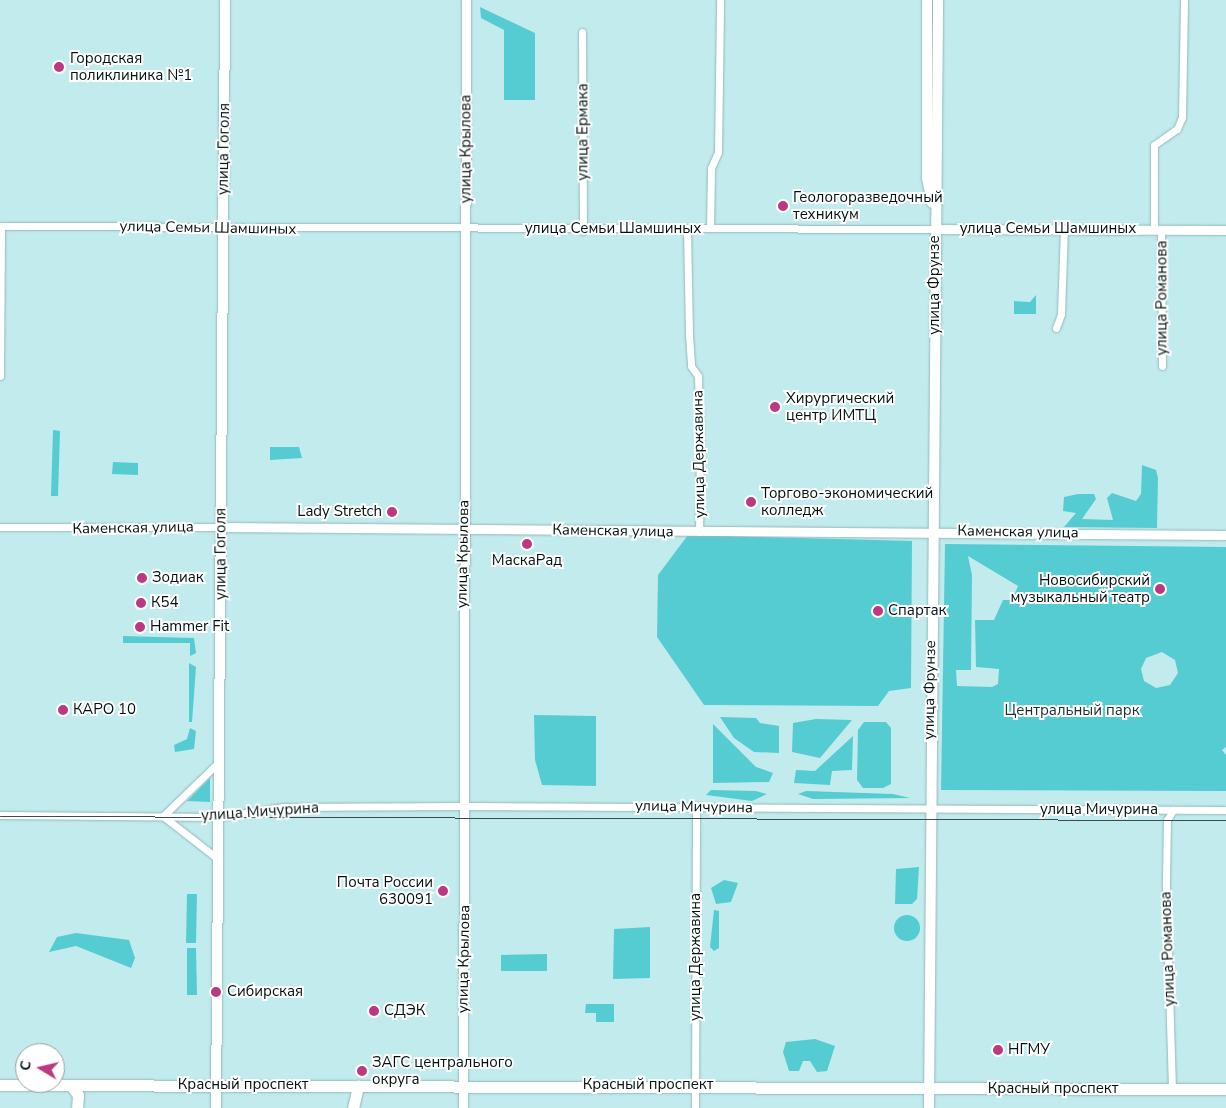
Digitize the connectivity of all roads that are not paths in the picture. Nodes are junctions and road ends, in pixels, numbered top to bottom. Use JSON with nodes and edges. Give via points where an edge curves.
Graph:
{"nodes":[{"id":1,"x":225,"y":0,"type":"edge"},
{"id":2,"x":466,"y":0,"type":"edge"},
{"id":3,"x":720,"y":0,"type":"edge"},
{"id":4,"x":927,"y":0,"type":"edge"},
{"id":5,"x":938,"y":0,"type":"edge"},
{"id":6,"x":1184,"y":0,"type":"edge"},
{"id":7,"x":582,"y":32,"type":"dead end"},
{"id":8,"x":934,"y":211,"type":"junction"},
{"id":9,"x":0,"y":226,"type":"edge"},
{"id":10,"x":710,"y":228,"type":"junction"},
{"id":11,"x":1064,"y":228,"type":"junction"},
{"id":12,"x":224,"y":229,"type":"junction"},
{"id":13,"x":466,"y":229,"type":"junction"},
{"id":14,"x":687,"y":229,"type":"junction"},
{"id":15,"x":934,"y":229,"type":"junction"},
{"id":16,"x":1158,"y":229,"type":"junction"},
{"id":17,"x":1226,"y":230,"type":"edge"},
{"id":18,"x":583,"y":231,"type":"junction"},
{"id":19,"x":1056,"y":328,"type":"dead end"},
{"id":20,"x":1162,"y":366,"type":"dead end"},
{"id":21,"x":0,"y":376,"type":"edge"},
{"id":22,"x":0,"y":527,"type":"edge"},
{"id":23,"x":220,"y":527,"type":"junction"},
{"id":24,"x":464,"y":530,"type":"junction"},
{"id":25,"x":933,"y":530,"type":"junction"},
{"id":26,"x":699,"y":532,"type":"junction"},
{"id":27,"x":1226,"y":535,"type":"edge"},
{"id":28,"x":219,"y":762,"type":"junction"},
{"id":29,"x":465,"y":806,"type":"junction"},
{"id":30,"x":696,"y":806,"type":"junction"},
{"id":31,"x":930,"y":810,"type":"junction"},
{"id":32,"x":1173,"y":810,"type":"junction"},
{"id":33,"x":1226,"y":810,"type":"edge"},
{"id":34,"x":0,"y":814,"type":"edge"},
{"id":35,"x":163,"y":816,"type":"junction"},
{"id":36,"x":219,"y":817,"type":"junction"},
{"id":37,"x":218,"y":859,"type":"junction"},
{"id":38,"x":0,"y":1085,"type":"edge"},
{"id":39,"x":71,"y":1085,"type":"junction"},
{"id":40,"x":695,"y":1085,"type":"junction"},
{"id":41,"x":216,"y":1086,"type":"junction"},
{"id":42,"x":358,"y":1086,"type":"junction"},
{"id":43,"x":463,"y":1086,"type":"junction"},
{"id":44,"x":929,"y":1088,"type":"junction"},
{"id":45,"x":1172,"y":1089,"type":"junction"},
{"id":46,"x":1226,"y":1089,"type":"edge"},
{"id":47,"x":77,"y":1108,"type":"edge"},
{"id":48,"x":216,"y":1108,"type":"edge"},
{"id":49,"x":353,"y":1108,"type":"edge"},
{"id":50,"x":463,"y":1108,"type":"edge"},
{"id":51,"x":695,"y":1108,"type":"edge"},
{"id":52,"x":929,"y":1108,"type":"edge"}],
"edges":[{"from":1,"to":12,"type":"main road","name":"улица Гоголя"},
{"from":2,"to":13,"type":"street","name":"улица Крылова"},
{"from":3,"to":10,"type":"street","via":[[718,152],[711,168]]},
{"from":4,"to":8,"type":"main road","name":"улица Фрунзе","via":[[927,178]]},
{"from":5,"to":8,"type":"main road","name":"улица Фрунзе","via":[[939,177]]},
{"from":6,"to":16,"type":"street","name":"улица Романова","via":[[1182,117],[1177,129],[1154,145]]},
{"from":7,"to":18,"type":"street","name":"улица Ермака"},
{"from":8,"to":15,"type":"main road","name":"улица Фрунзе"},
{"from":9,"to":12,"type":"street","name":"улица Семьи Шамшиных"},
{"from":9,"to":21,"type":"street"},
{"from":10,"to":14,"type":"street","name":"улица Семьи Шамшиных"},
{"from":10,"to":15,"type":"street","name":"улица Семьи Шамшиных"},
{"from":11,"to":15,"type":"street","name":"улица Семьи Шамшиных"},
{"from":11,"to":16,"type":"street","name":"улица Семьи Шамшиных"},
{"from":11,"to":19,"type":"street","via":[[1060,314]]},
{"from":12,"to":13,"type":"street","name":"улица Семьи Шамшиных"},
{"from":12,"to":23,"type":"main road","name":"улица Гоголя"},
{"from":13,"to":18,"type":"street","name":"улица Семьи Шамшиных"},
{"from":13,"to":24,"type":"street","name":"улица Крылова"},
{"from":14,"to":18,"type":"street","name":"улица Семьи Шамшиных"},
{"from":14,"to":26,"type":"street","name":"улица Державина","via":[[689,335],[699,414]]},
{"from":15,"to":25,"type":"main road","name":"улица Фрунзе"},
{"from":16,"to":17,"type":"street","name":"улица Семьи Шамшиных"},
{"from":16,"to":20,"type":"street","name":"улица Романова"},
{"from":22,"to":23,"type":"street","name":"Каменская улица"},
{"from":23,"to":24,"type":"street","name":"Каменская улица"},
{"from":23,"to":28,"type":"main road","name":"улица Гоголя"},
{"from":24,"to":26,"type":"street","name":"Каменская улица"},
{"from":24,"to":29,"type":"street","name":"улица Крылова"},
{"from":25,"to":26,"type":"street","name":"Каменская улица"},
{"from":25,"to":27,"type":"street","name":"Каменская улица"},
{"from":25,"to":31,"type":"main road","name":"улица Фрунзе"},
{"from":28,"to":35,"type":"street","name":"улица Мичурина"},
{"from":28,"to":36,"type":"main road","name":"улица Гоголя"},
{"from":29,"to":30,"type":"street","name":"улица Мичурина"},
{"from":29,"to":36,"type":"street","name":"улица Мичурина","via":[[283,808]]},
{"from":29,"to":43,"type":"street","name":"улица Крылова"},
{"from":30,"to":31,"type":"street","name":"улица Мичурина"},
{"from":30,"to":40,"type":"street","name":"улица Державина"},
{"from":31,"to":32,"type":"street","name":"улица Мичурина"},
{"from":31,"to":44,"type":"main road","name":"улица Фрунзе"},
{"from":32,"to":33,"type":"street","name":"улица Мичурина"},
{"from":32,"to":45,"type":"street","name":"улица Романова","via":[[1167,820],[1166,881]]},
{"from":34,"to":35,"type":"street","name":"улица Мичурина"},
{"from":35,"to":36,"type":"street","name":"улица Мичурина"},
{"from":35,"to":37,"type":"street","name":"улица Мичурина"},
{"from":36,"to":37,"type":"main road","name":"улица Гоголя"},
{"from":37,"to":41,"type":"main road","name":"улица Гоголя"},
{"from":38,"to":39,"type":"main road","name":"Красный проспект"},
{"from":39,"to":41,"type":"main road","name":"Красный проспект"},
{"from":39,"to":47,"type":"main road","via":[[78,1095]]},
{"from":40,"to":43,"type":"main road","name":"Красный проспект"},
{"from":40,"to":44,"type":"main road","name":"Красный проспект"},
{"from":40,"to":51,"type":"street","name":"улица Державина"},
{"from":41,"to":42,"type":"main road","name":"Красный проспект"},
{"from":41,"to":48,"type":"main road","name":"улица Гоголя"},
{"from":42,"to":43,"type":"main road","name":"Красный проспект"},
{"from":42,"to":49,"type":"main road"},
{"from":43,"to":50,"type":"street","name":"улица Крылова"},
{"from":44,"to":45,"type":"main road","name":"Красный проспект"},
{"from":44,"to":52,"type":"main road","name":"улица Фрунзе"},
{"from":45,"to":46,"type":"main road","name":"Красный проспект"}]}
